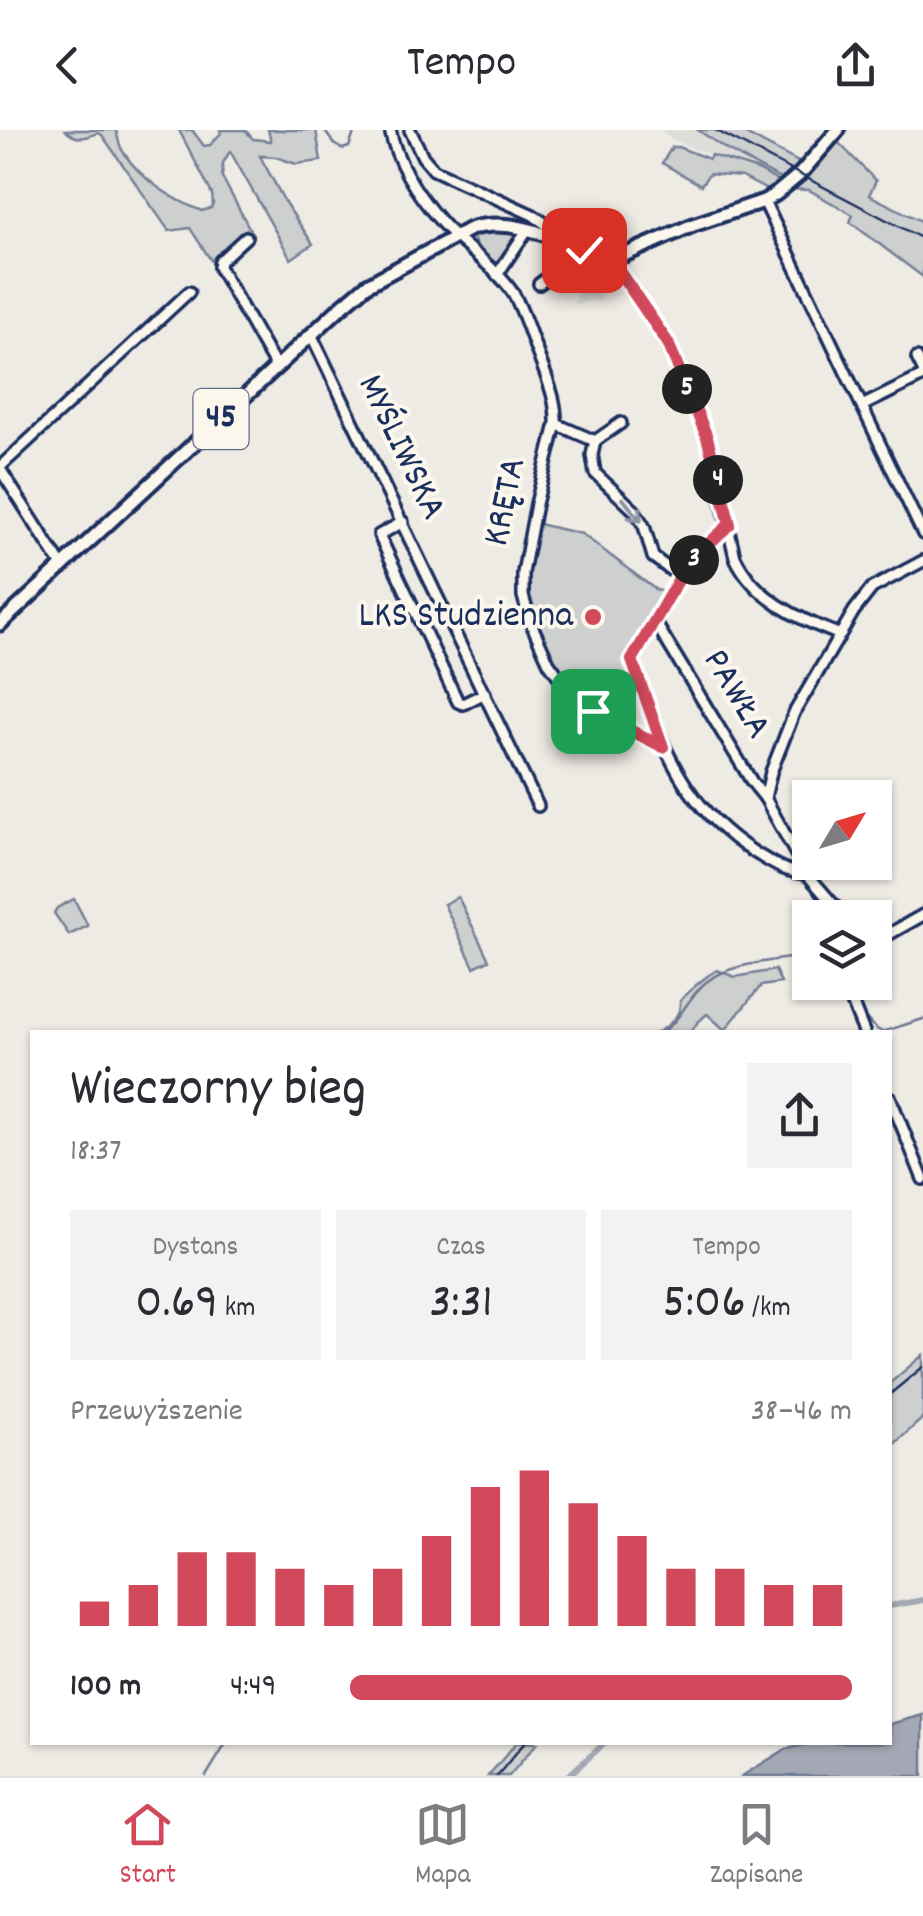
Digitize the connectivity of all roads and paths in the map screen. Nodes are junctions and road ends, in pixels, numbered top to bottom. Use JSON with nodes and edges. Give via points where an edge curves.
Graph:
{"nodes":[{"id":1,"x":410,"y":130,"type":"edge"},
{"id":2,"x":838,"y":130,"type":"edge"},
{"id":3,"x":391,"y":132,"type":"edge"},
{"id":4,"x":764,"y":200,"type":"junction"},
{"id":5,"x":528,"y":230,"type":"junction"},
{"id":6,"x":458,"y":236,"type":"junction"},
{"id":7,"x":246,"y":237,"type":"dead end"},
{"id":8,"x":582,"y":249,"type":"junction"},
{"id":9,"x":610,"y":258,"type":"junction"},
{"id":10,"x":496,"y":275,"type":"junction"},
{"id":11,"x":539,"y":284,"type":"dead end"},
{"id":12,"x":189,"y":292,"type":"dead end"},
{"id":13,"x":312,"y":334,"type":"junction"},
{"id":14,"x":917,"y":358,"type":"dead end"},
{"id":15,"x":276,"y":367,"type":"junction"},
{"id":16,"x":923,"y":373,"type":"edge"},
{"id":17,"x":862,"y":406,"type":"junction"},
{"id":18,"x":621,"y":423,"type":"dead end"},
{"id":19,"x":556,"y":424,"type":"junction"},
{"id":20,"x":595,"y":440,"type":"junction"},
{"id":21,"x":0,"y":468,"type":"edge"},
{"id":22,"x":402,"y":522,"type":"junction"},
{"id":23,"x":730,"y":524,"type":"junction"},
{"id":24,"x":923,"y":534,"type":"edge"},
{"id":25,"x":923,"y":561,"type":"edge"},
{"id":26,"x":62,"y":566,"type":"junction"},
{"id":27,"x":680,"y":577,"type":"junction"},
{"id":28,"x":656,"y":622,"type":"junction"},
{"id":29,"x":0,"y":624,"type":"edge"},
{"id":30,"x":838,"y":634,"type":"junction"},
{"id":31,"x":485,"y":693,"type":"junction"},
{"id":32,"x":663,"y":747,"type":"junction"},
{"id":33,"x":765,"y":798,"type":"junction"},
{"id":34,"x":538,"y":806,"type":"dead end"},
{"id":35,"x":792,"y":847,"type":"edge"},
{"id":36,"x":792,"y":872,"type":"edge"},
{"id":37,"x":812,"y":880,"type":"edge"},
{"id":38,"x":829,"y":900,"type":"edge"},
{"id":39,"x":923,"y":915,"type":"edge"},
{"id":40,"x":892,"y":932,"type":"edge"},
{"id":41,"x":851,"y":1000,"type":"edge"},
{"id":42,"x":863,"y":1030,"type":"edge"},
{"id":43,"x":892,"y":1102,"type":"edge"},
{"id":44,"x":923,"y":1179,"type":"edge"}],
"edges":[{"from":1,"to":8,"type":"street","via":[[434,170],[533,215]]},
{"from":2,"to":4,"type":"main road","via":[[785,188]]},
{"from":3,"to":6,"type":"street","name":"KRĘTA","via":[[404,170]]},
{"from":4,"to":9,"type":"main road"},
{"from":4,"to":17,"type":"street"},
{"from":5,"to":6,"type":"main road","number":"45","via":[[494,225]]},
{"from":5,"to":8,"type":"main road","number":"45"},
{"from":5,"to":10,"type":"street"},
{"from":6,"to":10,"type":"street","name":"KRĘTA"},
{"from":6,"to":13,"type":"main road","number":"45","via":[[366,285]]},
{"from":7,"to":15,"type":"street","via":[[219,267]]},
{"from":8,"to":9,"type":"main road","number":"45"},
{"from":8,"to":11,"type":"street"},
{"from":9,"to":23,"type":"street","via":[[668,343],[707,437]]},
{"from":10,"to":19,"type":"street","name":"KRĘTA","via":[[512,292],[527,327],[552,392]]},
{"from":12,"to":21,"type":"street"},
{"from":13,"to":15,"type":"main road","number":"45"},
{"from":13,"to":22,"type":"street","name":"MYŚLIWSKA"},
{"from":14,"to":16,"type":"street"},
{"from":15,"to":26,"type":"main road","number":"45"},
{"from":16,"to":17,"type":"street"},
{"from":17,"to":24,"type":"street"},
{"from":18,"to":20,"type":"street"},
{"from":19,"to":20,"type":"street"},
{"from":19,"to":32,"type":"street","name":"KRĘTA","via":[[522,573],[530,622],[572,695]]},
{"from":20,"to":27,"type":"street","one_way":true,"via":[[595,473],[635,511],[653,556]]},
{"from":21,"to":26,"type":"street"},
{"from":22,"to":31,"type":"street","name":"MYŚLIWSKA"},
{"from":22,"to":31,"type":"street","via":[[379,535],[458,702]]},
{"from":23,"to":27,"type":"street"},
{"from":23,"to":30,"type":"street","via":[[740,567],[756,587],[792,615]]},
{"from":25,"to":30,"type":"street","via":[[872,588]]},
{"from":26,"to":29,"type":"main road","number":"45"},
{"from":27,"to":28,"type":"street"},
{"from":28,"to":32,"type":"street","via":[[632,660]]},
{"from":28,"to":33,"type":"street","name":"PAWŁA"},
{"from":30,"to":33,"type":"street","via":[[794,713]]},
{"from":31,"to":34,"type":"street","name":"MYŚLIWSKA"},
{"from":32,"to":36,"type":"street","via":[[724,832]]},
{"from":33,"to":35,"type":"street","name":"PAWŁA"},
{"from":37,"to":38,"type":"street","name":"PAWŁA"},
{"from":39,"to":40,"type":"street"},
{"from":41,"to":42,"type":"street"},
{"from":43,"to":44,"type":"street"}]}
